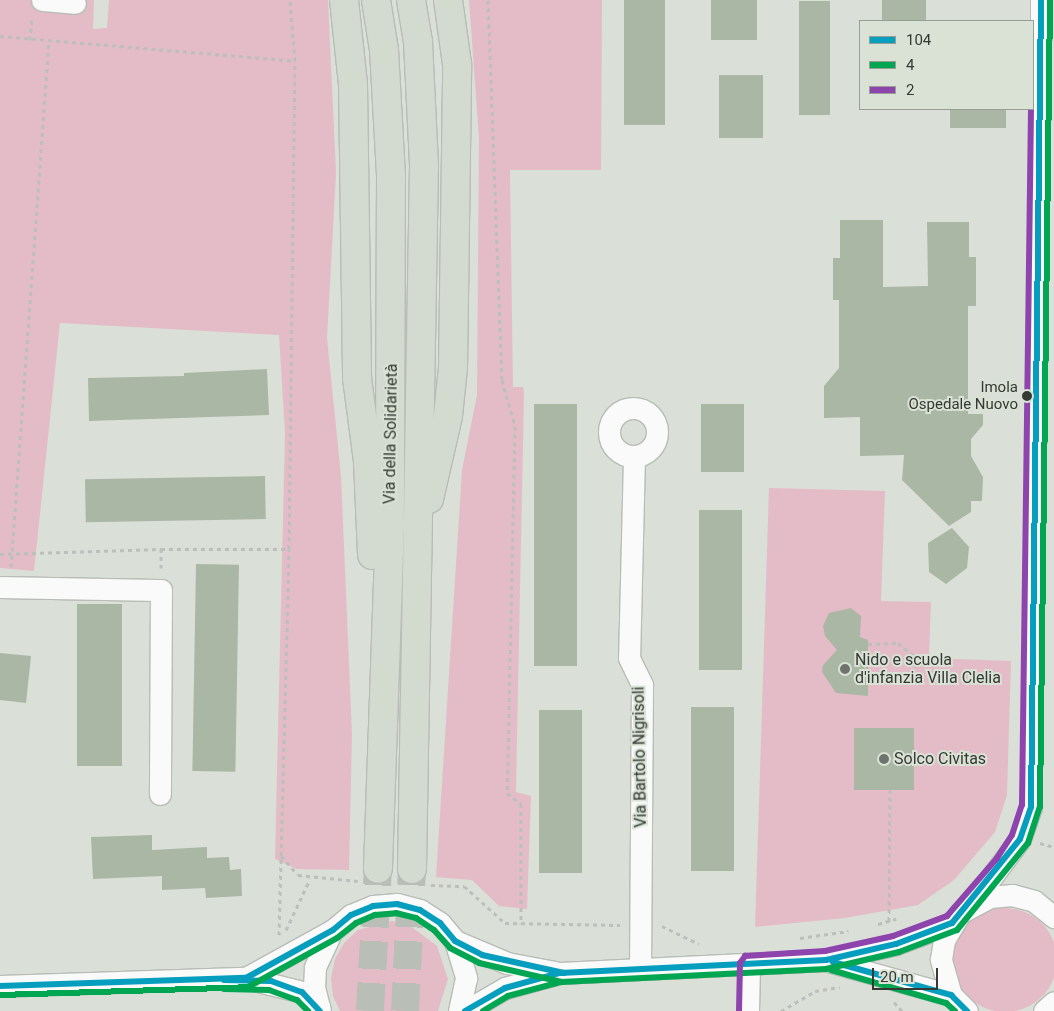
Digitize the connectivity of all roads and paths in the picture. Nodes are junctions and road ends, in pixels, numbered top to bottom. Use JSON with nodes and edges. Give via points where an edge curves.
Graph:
{"nodes":[{"id":1,"x":42,"y":0,"type":"edge"},
{"id":2,"x":290,"y":0,"type":"edge"},
{"id":3,"x":344,"y":0,"type":"edge"},
{"id":4,"x":376,"y":0,"type":"edge"},
{"id":5,"x":411,"y":0,"type":"edge"},
{"id":6,"x":448,"y":0,"type":"edge"},
{"id":7,"x":488,"y":0,"type":"edge"},
{"id":8,"x":1041,"y":0,"type":"edge"},
{"id":9,"x":75,"y":3,"type":"dead end"},
{"id":10,"x":0,"y":36,"type":"edge"},
{"id":11,"x":49,"y":41,"type":"junction"},
{"id":12,"x":295,"y":61,"type":"junction"},
{"id":13,"x":634,"y":457,"type":"dead end"},
{"id":14,"x":418,"y":544,"type":"junction"},
{"id":15,"x":162,"y":549,"type":"junction"},
{"id":16,"x":289,"y":549,"type":"junction"},
{"id":17,"x":0,"y":554,"type":"edge"},
{"id":18,"x":12,"y":556,"type":"junction"},
{"id":19,"x":5,"y":588,"type":"edge"},
{"id":20,"x":161,"y":590,"type":"junction"},
{"id":21,"x":868,"y":644,"type":"dead end"},
{"id":22,"x":383,"y":658,"type":"junction"},
{"id":23,"x":918,"y":671,"type":"dead end"},
{"id":24,"x":890,"y":790,"type":"dead end"},
{"id":25,"x":160,"y":794,"type":"dead end"},
{"id":26,"x":280,"y":856,"type":"junction"},
{"id":27,"x":378,"y":869,"type":"tunnel mouth"},
{"id":28,"x":412,"y":869,"type":"tunnel mouth"},
{"id":29,"x":970,"y":906,"type":"junction"},
{"id":30,"x":1054,"y":917,"type":"edge"},
{"id":31,"x":504,"y":923,"type":"dead end"},
{"id":32,"x":952,"y":923,"type":"junction"},
{"id":33,"x":521,"y":924,"type":"junction"},
{"id":34,"x":641,"y":925,"type":"junction"},
{"id":35,"x":873,"y":926,"type":"dead end"},
{"id":36,"x":332,"y":930,"type":"junction"},
{"id":37,"x":856,"y":930,"type":"dead end"},
{"id":38,"x":790,"y":938,"type":"dead end"},
{"id":39,"x":456,"y":941,"type":"junction"},
{"id":40,"x":707,"y":943,"type":"dead end"},
{"id":41,"x":278,"y":947,"type":"junction"},
{"id":42,"x":826,"y":960,"type":"junction"},
{"id":43,"x":749,"y":964,"type":"junction"},
{"id":44,"x":270,"y":967,"type":"junction"},
{"id":45,"x":640,"y":969,"type":"junction"},
{"id":46,"x":560,"y":974,"type":"junction"},
{"id":47,"x":246,"y":978,"type":"junction"},
{"id":48,"x":0,"y":986,"type":"edge"},
{"id":49,"x":848,"y":986,"type":"dead end"},
{"id":50,"x":1054,"y":1002,"type":"edge"},
{"id":51,"x":962,"y":1007,"type":"edge"},
{"id":52,"x":320,"y":1009,"type":"edge"},
{"id":53,"x":459,"y":1011,"type":"edge"},
{"id":54,"x":465,"y":1011,"type":"edge"},
{"id":55,"x":748,"y":1011,"type":"edge"},
{"id":56,"x":781,"y":1011,"type":"edge"},
{"id":57,"x":1044,"y":1011,"type":"edge"}],
"edges":[{"from":1,"to":9,"type":"street"},
{"from":2,"to":12,"type":"path"},
{"from":3,"to":22,"type":"highway","via":[[353,84],[358,378],[368,462],[375,603]]},
{"from":4,"to":22,"type":"highway","name":"Via della Solidarietà","via":[[384,50],[391,177],[390,524]]},
{"from":5,"to":14,"type":"highway","name":"Via della Solidarietà","via":[[418,42],[424,166]]},
{"from":6,"to":14,"type":"highway","via":[[457,64],[454,368],[448,416]]},
{"from":7,"to":33,"type":"path","via":[[502,380],[515,426],[507,793],[521,804]]},
{"from":8,"to":29,"type":"street","via":[[1031,807],[1020,838]]},
{"from":10,"to":11,"type":"path"},
{"from":11,"to":12,"type":"path"},
{"from":11,"to":18,"type":"path"},
{"from":12,"to":16,"type":"path"},
{"from":13,"to":34,"type":"street","name":"Via Bartolo Nigrisoli","via":[[629,658],[642,685]]},
{"from":14,"to":28,"type":"highway","name":"Via della Solidarietà"},
{"from":15,"to":16,"type":"path"},
{"from":15,"to":18,"type":"path"},
{"from":15,"to":20,"type":"path"},
{"from":16,"to":26,"type":"path"},
{"from":17,"to":18,"type":"path"},
{"from":18,"to":19,"type":"path"},
{"from":19,"to":20,"type":"street"},
{"from":20,"to":25,"type":"street"},
{"from":21,"to":23,"type":"path","via":[[898,643],[914,656]]},
{"from":22,"to":27,"type":"highway","name":"Via della Solidarietà"},
{"from":24,"to":35,"type":"path","via":[[889,920]]},
{"from":26,"to":41,"type":"path"},
{"from":26,"to":41,"type":"path","via":[[298,876],[310,879]]},
{"from":29,"to":30,"type":"street","via":[[990,897],[1012,895],[1034,901]]},
{"from":29,"to":32,"type":"street"},
{"from":31,"to":33,"type":"path"},
{"from":32,"to":42,"type":"street","via":[[896,944]]},
{"from":32,"to":51,"type":"street","via":[[941,959]]},
{"from":33,"to":34,"type":"path"},
{"from":34,"to":40,"type":"path","via":[[662,926],[697,944]]},
{"from":34,"to":45,"type":"street","name":"Via Bartolo Nigrisoli"},
{"from":36,"to":39,"type":"street","via":[[351,915],[373,906],[397,904],[420,910],[440,923]]},
{"from":36,"to":44,"type":"street"},
{"from":36,"to":52,"type":"street","via":[[315,967]]},
{"from":37,"to":38,"type":"path"},
{"from":39,"to":46,"type":"street","via":[[507,963]]},
{"from":39,"to":53,"type":"street","via":[[466,978]]},
{"from":41,"to":44,"type":"path","via":[[268,956]]},
{"from":42,"to":43,"type":"street"},
{"from":42,"to":51,"type":"street"},
{"from":43,"to":45,"type":"street"},
{"from":43,"to":55,"type":"street"},
{"from":44,"to":47,"type":"street"},
{"from":45,"to":46,"type":"street"},
{"from":46,"to":54,"type":"street","via":[[505,988]]},
{"from":47,"to":48,"type":"street"},
{"from":47,"to":52,"type":"street","via":[[302,992]]},
{"from":49,"to":56,"type":"path","via":[[815,991]]},
{"from":50,"to":57,"type":"street"}]}
